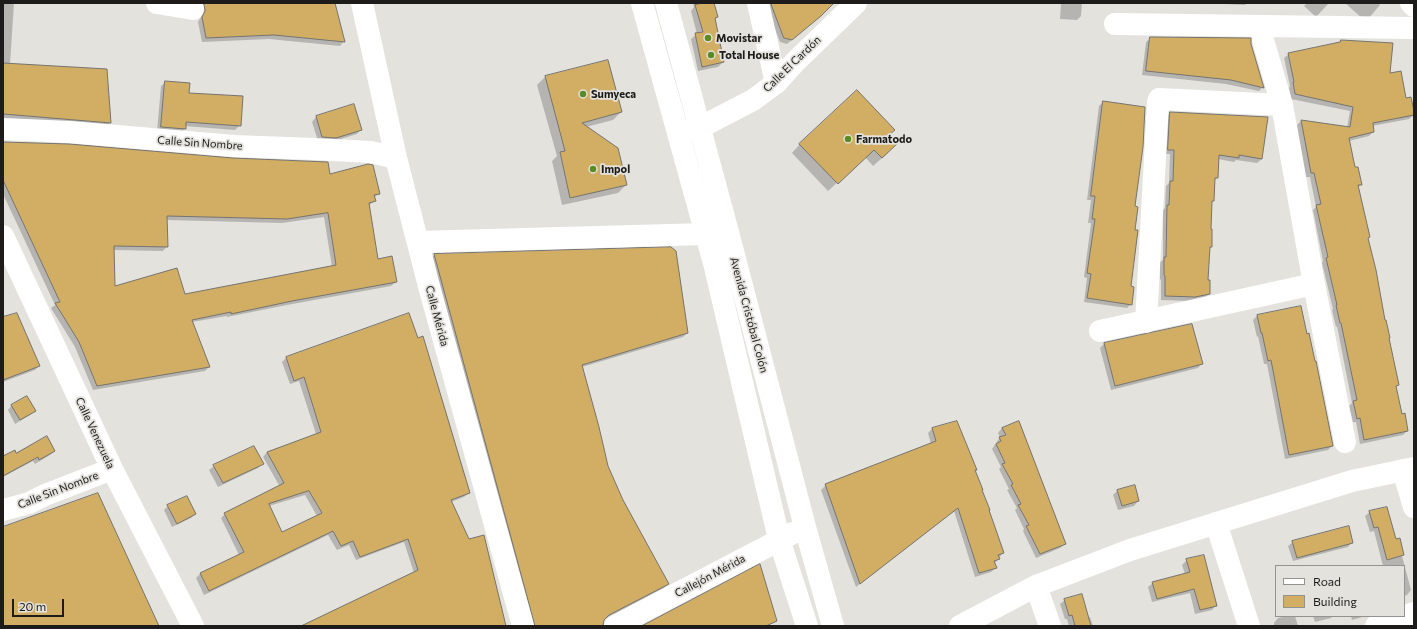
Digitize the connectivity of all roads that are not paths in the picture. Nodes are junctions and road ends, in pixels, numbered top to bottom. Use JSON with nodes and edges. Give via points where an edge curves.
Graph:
{"nodes":[{"id":1,"x":157,"y":3,"type":"edge"},
{"id":2,"x":362,"y":3,"type":"edge"},
{"id":3,"x":642,"y":3,"type":"edge"},
{"id":4,"x":666,"y":3,"type":"edge"},
{"id":5,"x":758,"y":3,"type":"edge"},
{"id":6,"x":856,"y":3,"type":"edge"},
{"id":7,"x":1411,"y":3,"type":"edge"},
{"id":8,"x":1414,"y":6,"type":"edge"},
{"id":9,"x":193,"y":9,"type":"dead end"},
{"id":10,"x":1115,"y":24,"type":"dead end"},
{"id":11,"x":1414,"y":28,"type":"edge"},
{"id":12,"x":1262,"y":40,"type":"dead end"},
{"id":13,"x":776,"y":83,"type":"junction"},
{"id":14,"x":1282,"y":105,"type":"junction"},
{"id":15,"x":699,"y":128,"type":"junction"},
{"id":16,"x":3,"y":129,"type":"edge"},
{"id":17,"x":678,"y":134,"type":"junction"},
{"id":18,"x":396,"y":158,"type":"junction"},
{"id":19,"x":706,"y":234,"type":"junction"},
{"id":20,"x":3,"y":236,"type":"edge"},
{"id":21,"x":418,"y":242,"type":"junction"},
{"id":22,"x":1314,"y":284,"type":"junction"},
{"id":23,"x":1146,"y":322,"type":"junction"},
{"id":24,"x":1100,"y":331,"type":"dead end"},
{"id":25,"x":1345,"y":442,"type":"dead end"},
{"id":26,"x":112,"y":469,"type":"junction"},
{"id":27,"x":1408,"y":469,"type":"edge"},
{"id":28,"x":1414,"y":507,"type":"edge"},
{"id":29,"x":3,"y":510,"type":"edge"},
{"id":30,"x":1216,"y":523,"type":"junction"},
{"id":31,"x":805,"y":527,"type":"junction"},
{"id":32,"x":780,"y":539,"type":"junction"},
{"id":33,"x":1036,"y":586,"type":"junction"},
{"id":34,"x":1402,"y":617,"type":"edge"},
{"id":35,"x":194,"y":626,"type":"edge"},
{"id":36,"x":523,"y":626,"type":"edge"},
{"id":37,"x":615,"y":626,"type":"edge"},
{"id":38,"x":807,"y":626,"type":"edge"},
{"id":39,"x":833,"y":626,"type":"edge"},
{"id":40,"x":960,"y":626,"type":"edge"},
{"id":41,"x":1050,"y":626,"type":"edge"},
{"id":42,"x":1250,"y":626,"type":"edge"},
{"id":43,"x":1376,"y":626,"type":"edge"}],
"edges":[{"from":1,"to":9,"type":"street"},
{"from":2,"to":18,"type":"street","name":"Calle Mérida"},
{"from":3,"to":17,"type":"street","name":"Avenida Cristóbal Colón"},
{"from":4,"to":15,"type":"street","name":"Avenida Cristóbal Colón"},
{"from":5,"to":13,"type":"street"},
{"from":6,"to":13,"type":"street","name":"Calle El Cardón"},
{"from":7,"to":8,"type":"street"},
{"from":10,"to":11,"type":"street"},
{"from":12,"to":14,"type":"street"},
{"from":13,"to":15,"type":"street","name":"Calle El Cardón","via":[[753,100]]},
{"from":14,"to":22,"type":"street"},
{"from":14,"to":23,"type":"street","via":[[1159,99]]},
{"from":15,"to":17,"type":"street","name":"Calle El Cardón"},
{"from":15,"to":31,"type":"street","name":"Avenida Cristóbal Colón"},
{"from":16,"to":18,"type":"street","name":"Calle Sin Nombre","via":[[234,146],[370,152]]},
{"from":17,"to":19,"type":"street","name":"Avenida Cristóbal Colón"},
{"from":18,"to":21,"type":"street","name":"Calle Mérida"},
{"from":19,"to":21,"type":"street"},
{"from":19,"to":32,"type":"street","name":"Avenida Cristóbal Colón"},
{"from":20,"to":26,"type":"street","name":"Calle Venezuela"},
{"from":21,"to":36,"type":"street","name":"Calle Mérida"},
{"from":22,"to":23,"type":"street"},
{"from":22,"to":25,"type":"street"},
{"from":23,"to":24,"type":"street"},
{"from":26,"to":29,"type":"street","name":"Calle Sin Nombre","via":[[29,503]]},
{"from":26,"to":35,"type":"street","name":"Calle Venezuela"},
{"from":27,"to":28,"type":"street"},
{"from":27,"to":30,"type":"street","via":[[1352,481]]},
{"from":30,"to":33,"type":"street","via":[[1130,550]]},
{"from":30,"to":42,"type":"street"},
{"from":31,"to":32,"type":"street","name":"Callejón Mérida"},
{"from":31,"to":39,"type":"street","name":"Avenida Cristóbal Colón"},
{"from":32,"to":37,"type":"street","name":"Callejón Mérida"},
{"from":32,"to":38,"type":"street","name":"Avenida Cristóbal Colón"},
{"from":33,"to":40,"type":"street"},
{"from":33,"to":41,"type":"street"},
{"from":34,"to":43,"type":"street"}]}
